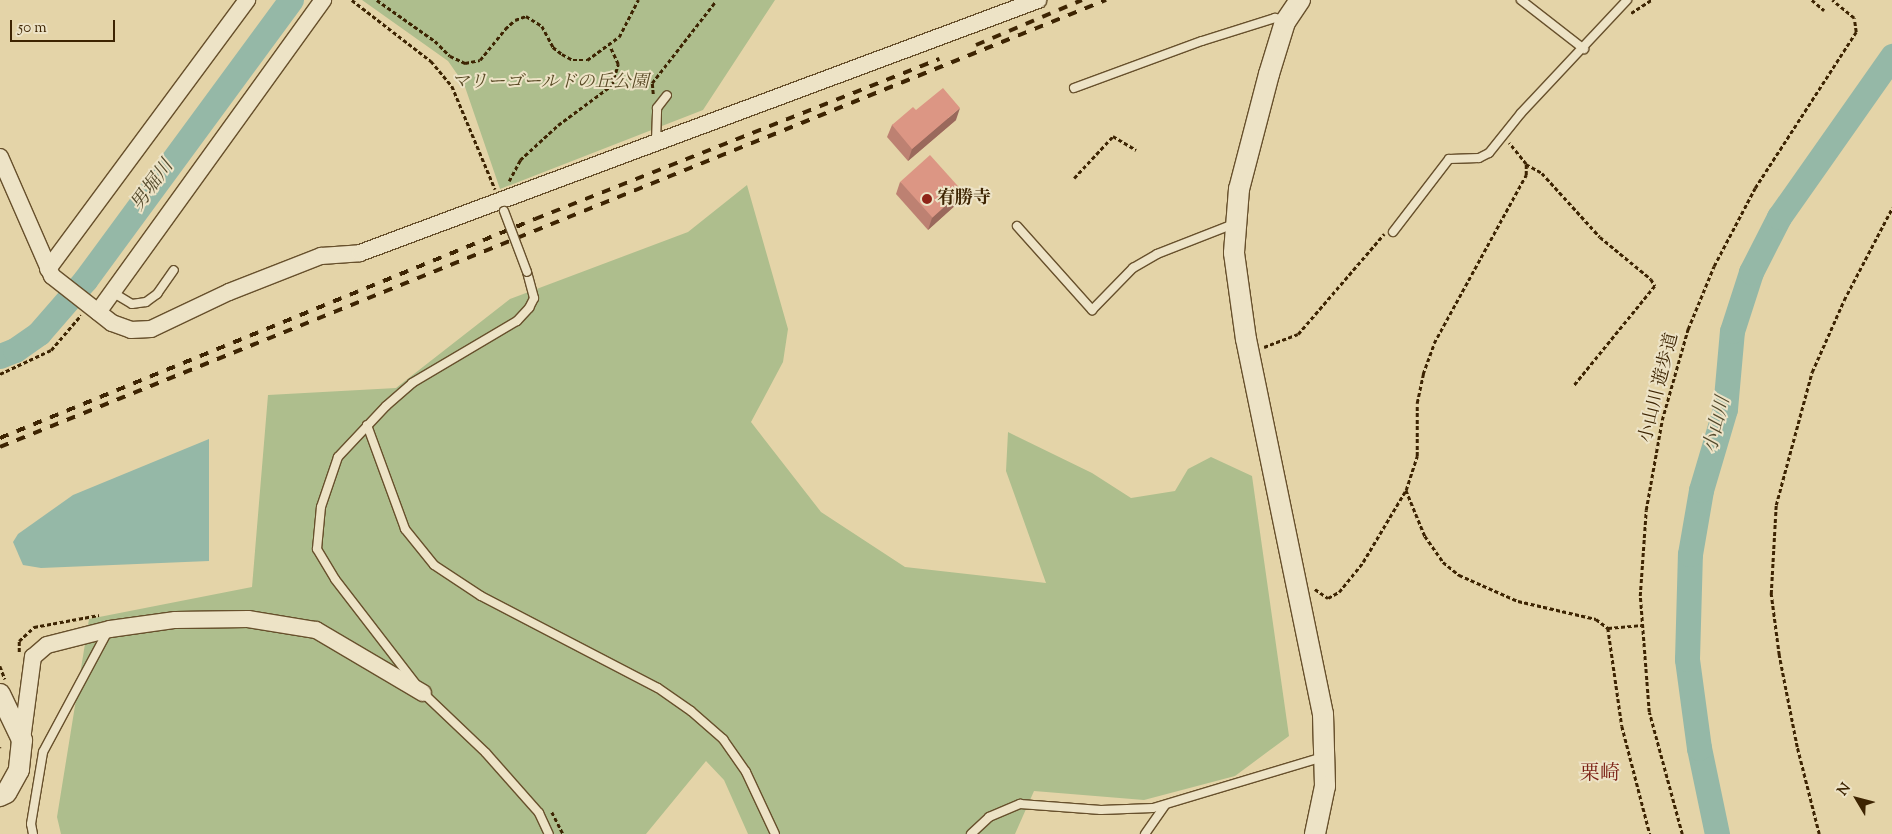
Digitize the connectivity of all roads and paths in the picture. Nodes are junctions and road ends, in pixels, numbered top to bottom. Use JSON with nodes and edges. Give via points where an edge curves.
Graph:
{"nodes":[{"id":1,"x":247,"y":0,"type":"edge"},
{"id":2,"x":323,"y":0,"type":"edge"},
{"id":3,"x":352,"y":0,"type":"edge"},
{"id":4,"x":638,"y":0,"type":"edge"},
{"id":5,"x":1038,"y":0,"type":"edge"},
{"id":6,"x":1300,"y":0,"type":"edge"},
{"id":7,"x":1521,"y":0,"type":"edge"},
{"id":8,"x":1627,"y":0,"type":"edge"},
{"id":9,"x":1812,"y":0,"type":"edge"},
{"id":10,"x":1832,"y":0,"type":"edge"},
{"id":11,"x":380,"y":1,"type":"edge"},
{"id":12,"x":715,"y":2,"type":"dead end"},
{"id":13,"x":1824,"y":10,"type":"dead end"},
{"id":14,"x":1285,"y":22,"type":"junction"},
{"id":15,"x":610,"y":46,"type":"junction"},
{"id":16,"x":1584,"y":49,"type":"junction"},
{"id":17,"x":1074,"y":88,"type":"dead end"},
{"id":18,"x":667,"y":95,"type":"dead end"},
{"id":19,"x":654,"y":96,"type":"dead end"},
{"id":20,"x":1503,"y":134,"type":"junction"},
{"id":21,"x":656,"y":141,"type":"junction"},
{"id":22,"x":1136,"y":150,"type":"dead end"},
{"id":23,"x":0,"y":157,"type":"edge"},
{"id":24,"x":1526,"y":164,"type":"junction"},
{"id":25,"x":1074,"y":178,"type":"dead end"},
{"id":26,"x":503,"y":202,"type":"junction"},
{"id":27,"x":1892,"y":208,"type":"edge"},
{"id":28,"x":1234,"y":224,"type":"junction"},
{"id":29,"x":1017,"y":226,"type":"dead end"},
{"id":30,"x":1393,"y":232,"type":"joint"},
{"id":31,"x":174,"y":270,"type":"dead end"},
{"id":32,"x":52,"y":274,"type":"junction"},
{"id":33,"x":112,"y":292,"type":"junction"},
{"id":34,"x":90,"y":306,"type":"junction"},
{"id":35,"x":1248,"y":352,"type":"junction"},
{"id":36,"x":0,"y":374,"type":"edge"},
{"id":37,"x":1573,"y":387,"type":"dead end"},
{"id":38,"x":367,"y":425,"type":"junction"},
{"id":39,"x":1406,"y":490,"type":"junction"},
{"id":40,"x":1296,"y":577,"type":"junction"},
{"id":41,"x":109,"y":621,"type":"junction"},
{"id":42,"x":1641,"y":625,"type":"junction"},
{"id":43,"x":1608,"y":628,"type":"junction"},
{"id":44,"x":18,"y":660,"type":"dead end"},
{"id":45,"x":0,"y":666,"type":"edge"},
{"id":46,"x":3,"y":688,"type":"edge"},
{"id":47,"x":423,"y":693,"type":"junction"},
{"id":48,"x":22,"y":740,"type":"junction"},
{"id":49,"x":1325,"y":757,"type":"junction"},
{"id":50,"x":0,"y":796,"type":"edge"},
{"id":51,"x":1165,"y":805,"type":"junction"},
{"id":52,"x":549,"y":809,"type":"dead end"},
{"id":53,"x":33,"y":834,"type":"edge"},
{"id":54,"x":549,"y":834,"type":"edge"},
{"id":55,"x":564,"y":834,"type":"edge"},
{"id":56,"x":775,"y":834,"type":"edge"},
{"id":57,"x":970,"y":834,"type":"edge"},
{"id":58,"x":1145,"y":834,"type":"edge"},
{"id":59,"x":1315,"y":834,"type":"edge"},
{"id":60,"x":1650,"y":834,"type":"edge"},
{"id":61,"x":1682,"y":834,"type":"edge"},
{"id":62,"x":1819,"y":834,"type":"edge"}],
"edges":[{"from":1,"to":32,"type":"street"},
{"from":2,"to":33,"type":"street"},
{"from":3,"to":26,"type":"path","via":[[431,61],[452,86]]},
{"from":4,"to":15,"type":"path","via":[[627,25]]},
{"from":5,"to":21,"type":"street"},
{"from":6,"to":14,"type":"street"},
{"from":7,"to":16,"type":"lane"},
{"from":8,"to":16,"type":"lane"},
{"from":9,"to":13,"type":"path"},
{"from":10,"to":42,"type":"path","name":"小山川 遊歩道","via":[[1854,18],[1856,32],[1755,188],[1714,266],[1688,329],[1662,420],[1646,510]]},
{"from":11,"to":15,"type":"path","via":[[435,41],[450,56],[465,63],[480,60],[505,29],[526,16],[536,20],[553,47],[573,60],[587,60]]},
{"from":12,"to":19,"type":"path","via":[[652,83]]},
{"from":14,"to":17,"type":"lane","via":[[1275,18]]},
{"from":14,"to":28,"type":"street","via":[[1242,179]]},
{"from":15,"to":26,"type":"path","via":[[618,64],[612,85],[558,125],[520,160],[507,183]]},
{"from":16,"to":20,"type":"lane"},
{"from":18,"to":21,"type":"lane","via":[[657,108]]},
{"from":20,"to":24,"type":"path"},
{"from":20,"to":30,"type":"lane","via":[[1489,153],[1479,158],[1449,159]]},
{"from":21,"to":26,"type":"street"},
{"from":22,"to":25,"type":"path","via":[[1113,136]]},
{"from":23,"to":32,"type":"street"},
{"from":24,"to":37,"type":"path","via":[[1542,172],[1600,237],[1652,279],[1655,286]]},
{"from":24,"to":39,"type":"path","via":[[1526,175],[1511,207],[1458,298],[1423,374],[1417,403],[1417,456]]},
{"from":26,"to":34,"type":"street","via":[[360,253],[321,256],[229,292],[151,329],[131,330],[112,323]]},
{"from":26,"to":38,"type":"lane","bridge":true,"via":[[534,298],[517,321],[412,383]]},
{"from":27,"to":62,"type":"path","via":[[1844,300],[1812,372],[1776,505],[1771,594],[1797,747]]},
{"from":28,"to":29,"type":"lane","via":[[1193,238],[1141,263],[1092,310]]},
{"from":28,"to":35,"type":"street","via":[[1234,254]]},
{"from":30,"to":35,"type":"path","via":[[1381,235],[1298,334]]},
{"from":31,"to":33,"type":"lane","via":[[146,302],[132,304]]},
{"from":32,"to":34,"type":"street"},
{"from":33,"to":34,"type":"street"},
{"from":34,"to":36,"type":"path","via":[[51,350]]},
{"from":35,"to":40,"type":"street"},
{"from":38,"to":47,"type":"lane","via":[[338,457],[321,508],[317,549],[334,579]]},
{"from":38,"to":56,"type":"lane","via":[[405,529],[434,565],[481,596],[658,688],[691,711],[728,746],[746,772]]},
{"from":39,"to":40,"type":"path","via":[[1364,562],[1339,592],[1328,598],[1306,580]]},
{"from":39,"to":43,"type":"path","via":[[1425,536],[1443,562],[1459,575],[1518,601],[1596,618]]},
{"from":40,"to":49,"type":"street","via":[[1323,714]]},
{"from":41,"to":44,"type":"path","via":[[34,627],[20,641]]},
{"from":41,"to":47,"type":"street","via":[[248,619],[316,630]]},
{"from":41,"to":48,"type":"street","via":[[47,645],[33,657]]},
{"from":41,"to":53,"type":"lane","via":[[43,752],[31,824]]},
{"from":42,"to":43,"type":"path"},
{"from":42,"to":61,"type":"path","name":"小山川 遊歩道","via":[[1649,712]]},
{"from":43,"to":60,"type":"path","via":[[1622,726]]},
{"from":45,"to":46,"type":"path"},
{"from":46,"to":48,"type":"street"},
{"from":47,"to":54,"type":"lane","via":[[492,760],[539,813]]},
{"from":48,"to":50,"type":"street","via":[[19,770],[6,793]]},
{"from":49,"to":51,"type":"lane"},
{"from":49,"to":59,"type":"street","via":[[1325,786]]},
{"from":51,"to":57,"type":"lane","via":[[1101,810],[1020,804],[989,817]]},
{"from":51,"to":58,"type":"lane"},
{"from":52,"to":55,"type":"path"}]}
